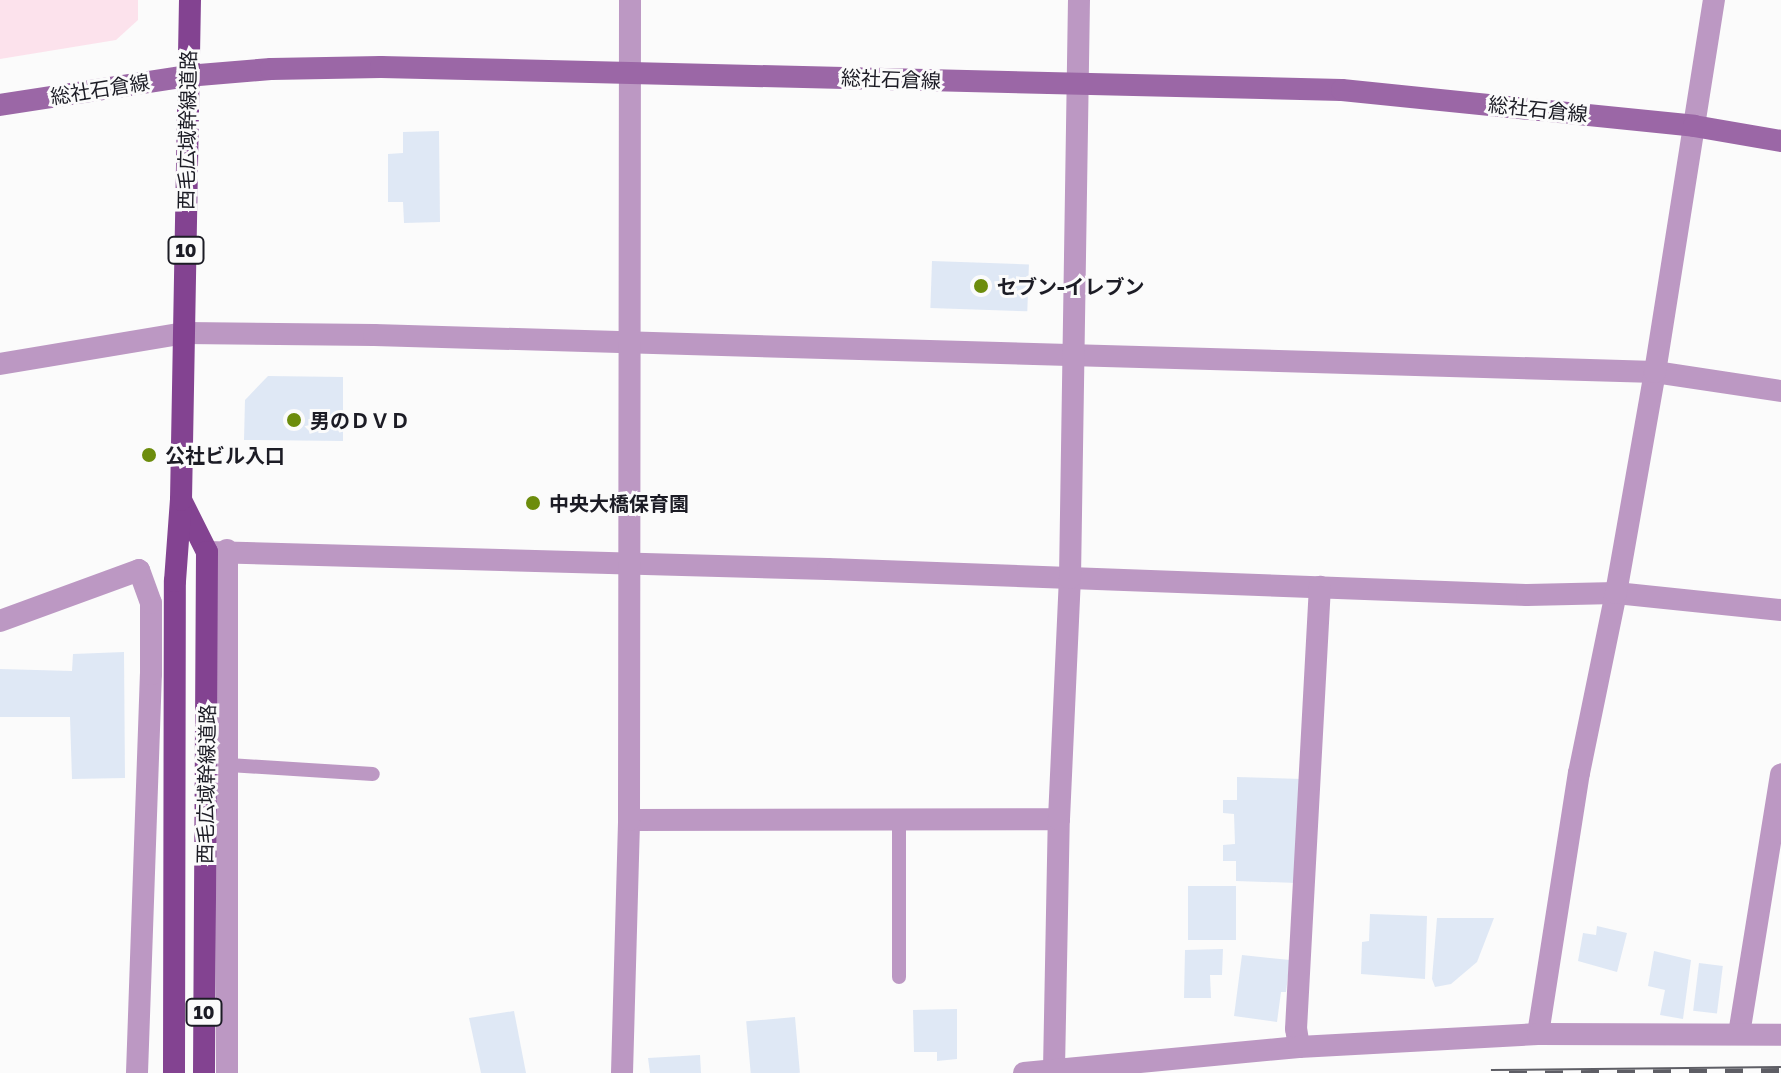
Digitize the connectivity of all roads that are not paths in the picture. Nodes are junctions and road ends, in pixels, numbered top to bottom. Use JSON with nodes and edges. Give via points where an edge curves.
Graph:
{"nodes":[{"id":1,"x":190,"y":0,"type":"edge"},
{"id":2,"x":630,"y":0,"type":"edge"},
{"id":3,"x":1079,"y":0,"type":"edge"},
{"id":4,"x":1714,"y":0,"type":"edge"},
{"id":5,"x":630,"y":73,"type":"junction"},
{"id":6,"x":187,"y":76,"type":"junction"},
{"id":7,"x":1077,"y":84,"type":"junction"},
{"id":8,"x":0,"y":105,"type":"edge"},
{"id":9,"x":1694,"y":126,"type":"junction"},
{"id":10,"x":1781,"y":141,"type":"edge"},
{"id":11,"x":185,"y":333,"type":"junction"},
{"id":12,"x":629,"y":343,"type":"junction"},
{"id":13,"x":1075,"y":356,"type":"junction"},
{"id":14,"x":0,"y":364,"type":"edge"},
{"id":15,"x":1655,"y":372,"type":"junction"},
{"id":16,"x":1781,"y":391,"type":"edge"},
{"id":17,"x":181,"y":500,"type":"junction"},
{"id":18,"x":217,"y":551,"type":"junction"},
{"id":19,"x":630,"y":564,"type":"junction"},
{"id":20,"x":1070,"y":578,"type":"junction"},
{"id":21,"x":1320,"y":587,"type":"junction"},
{"id":22,"x":1616,"y":593,"type":"junction"},
{"id":23,"x":1781,"y":610,"type":"edge"},
{"id":24,"x":0,"y":621,"type":"edge"},
{"id":25,"x":229,"y":765,"type":"junction"},
{"id":26,"x":373,"y":774,"type":"dead end"},
{"id":27,"x":1781,"y":774,"type":"edge"},
{"id":28,"x":1059,"y":819,"type":"junction"},
{"id":29,"x":629,"y":820,"type":"junction"},
{"id":30,"x":899,"y":820,"type":"junction"},
{"id":31,"x":1773,"y":871,"type":"edge"},
{"id":32,"x":899,"y":977,"type":"dead end"},
{"id":33,"x":1538,"y":1034,"type":"junction"},
{"id":34,"x":1739,"y":1034,"type":"junction"},
{"id":35,"x":1781,"y":1035,"type":"edge"},
{"id":36,"x":1299,"y":1047,"type":"junction"},
{"id":37,"x":1054,"y":1069,"type":"junction"},
{"id":38,"x":137,"y":1073,"type":"edge"},
{"id":39,"x":174,"y":1073,"type":"edge"},
{"id":40,"x":204,"y":1073,"type":"edge"},
{"id":41,"x":227,"y":1073,"type":"edge"},
{"id":42,"x":622,"y":1073,"type":"edge"},
{"id":43,"x":1024,"y":1073,"type":"edge"}],
"edges":[{"from":1,"to":6,"type":"main road","name":"西毛広域幹線道路","number":"10"},
{"from":2,"to":5,"type":"street"},
{"from":3,"to":7,"type":"street"},
{"from":4,"to":9,"type":"street"},
{"from":5,"to":6,"type":"main road","name":"総社石倉線","via":[[354,67]]},
{"from":5,"to":7,"type":"main road","name":"総社石倉線"},
{"from":5,"to":12,"type":"street"},
{"from":6,"to":8,"type":"main road","name":"総社石倉線"},
{"from":6,"to":11,"type":"main road","name":"西毛広域幹線道路","number":"10"},
{"from":7,"to":9,"type":"main road","name":"総社石倉線","via":[[1342,90]]},
{"from":7,"to":13,"type":"street"},
{"from":9,"to":10,"type":"main road","name":"総社石倉線"},
{"from":9,"to":15,"type":"street"},
{"from":11,"to":12,"type":"street"},
{"from":11,"to":14,"type":"street"},
{"from":11,"to":17,"type":"main road","name":"西毛広域幹線道路","number":"10"},
{"from":12,"to":13,"type":"street"},
{"from":12,"to":19,"type":"street"},
{"from":13,"to":15,"type":"street"},
{"from":13,"to":20,"type":"street"},
{"from":15,"to":16,"type":"street"},
{"from":15,"to":22,"type":"street"},
{"from":17,"to":18,"type":"main road","name":"西毛広域幹線道路","number":"10"},
{"from":17,"to":39,"type":"main road","name":"西毛広域幹線道路","number":"10","via":[[175,565]]},
{"from":18,"to":19,"type":"street"},
{"from":18,"to":25,"type":"street"},
{"from":18,"to":40,"type":"main road","name":"西毛広域幹線道路","number":"10"},
{"from":19,"to":20,"type":"street"},
{"from":19,"to":29,"type":"street"},
{"from":20,"to":21,"type":"street"},
{"from":20,"to":28,"type":"street"},
{"from":21,"to":22,"type":"street"},
{"from":21,"to":36,"type":"street"},
{"from":22,"to":23,"type":"street"},
{"from":22,"to":33,"type":"street","via":[[1579,773]]},
{"from":24,"to":38,"type":"street","via":[[139,570],[151,603]]},
{"from":25,"to":26,"type":"lane"},
{"from":25,"to":41,"type":"street"},
{"from":27,"to":31,"type":"street"},
{"from":28,"to":30,"type":"street"},
{"from":28,"to":37,"type":"street"},
{"from":29,"to":30,"type":"street"},
{"from":29,"to":42,"type":"street"},
{"from":30,"to":32,"type":"lane"},
{"from":31,"to":34,"type":"street"},
{"from":33,"to":34,"type":"street"},
{"from":33,"to":36,"type":"street"},
{"from":34,"to":35,"type":"street"},
{"from":36,"to":37,"type":"street"},
{"from":37,"to":43,"type":"street"}]}
